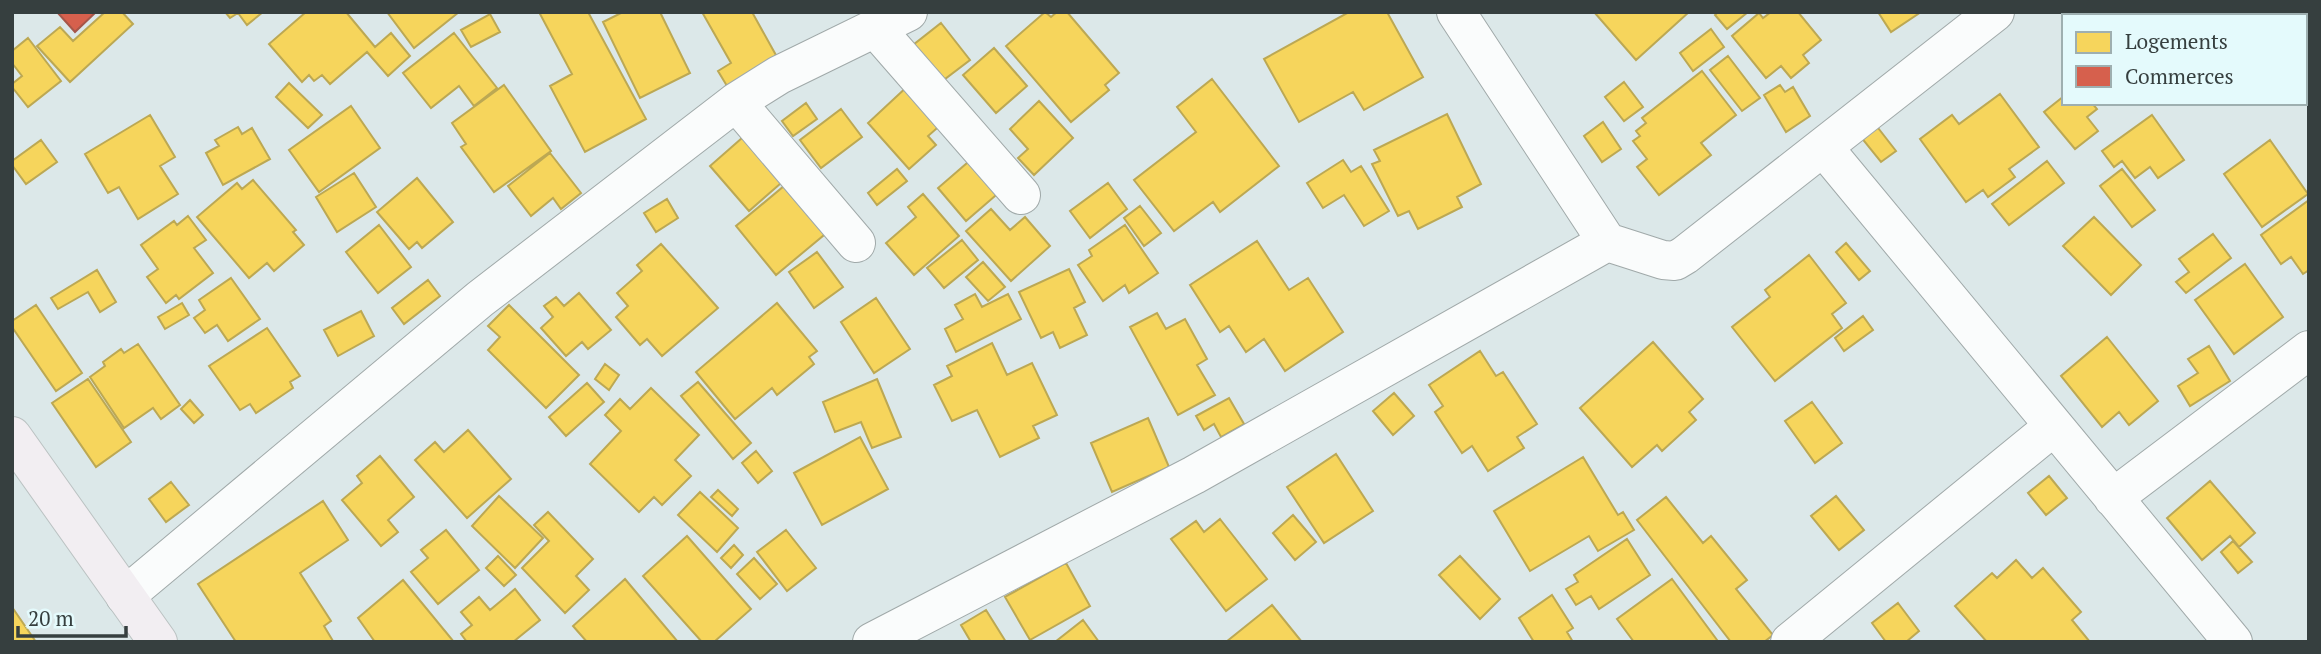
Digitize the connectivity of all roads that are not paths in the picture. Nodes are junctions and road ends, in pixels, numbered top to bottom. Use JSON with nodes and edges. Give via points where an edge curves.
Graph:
{"nodes":[{"id":1,"x":1456,"y":12,"type":"edge"},
{"id":2,"x":1995,"y":12,"type":"edge"},
{"id":3,"x":892,"y":21,"type":"edge"},
{"id":4,"x":736,"y":102,"type":"junction"},
{"id":5,"x":1824,"y":148,"type":"junction"},
{"id":6,"x":1021,"y":195,"type":"dead end"},
{"id":7,"x":1607,"y":242,"type":"junction"},
{"id":8,"x":856,"y":243,"type":"dead end"},
{"id":9,"x":2309,"y":351,"type":"edge"},
{"id":10,"x":2053,"y":427,"type":"junction"},
{"id":11,"x":12,"y":436,"type":"edge"},
{"id":12,"x":2112,"y":498,"type":"junction"},
{"id":13,"x":125,"y":596,"type":"junction"},
{"id":14,"x":898,"y":637,"type":"edge"},
{"id":15,"x":158,"y":642,"type":"edge"},
{"id":16,"x":1790,"y":642,"type":"edge"},
{"id":17,"x":2233,"y":642,"type":"edge"}],
"edges":[{"from":1,"to":7,"type":"street"},
{"from":2,"to":5,"type":"street"},
{"from":3,"to":4,"type":"street","via":[[779,75]]},
{"from":3,"to":6,"type":"street"},
{"from":4,"to":8,"type":"street"},
{"from":4,"to":13,"type":"street","via":[[480,299]]},
{"from":5,"to":7,"type":"street","via":[[1675,261]]},
{"from":5,"to":10,"type":"street"},
{"from":7,"to":14,"type":"street"},
{"from":9,"to":12,"type":"street"},
{"from":10,"to":12,"type":"street"},
{"from":10,"to":16,"type":"street"},
{"from":11,"to":13,"type":"main road"},
{"from":12,"to":17,"type":"street"},
{"from":13,"to":15,"type":"main road"}]}
